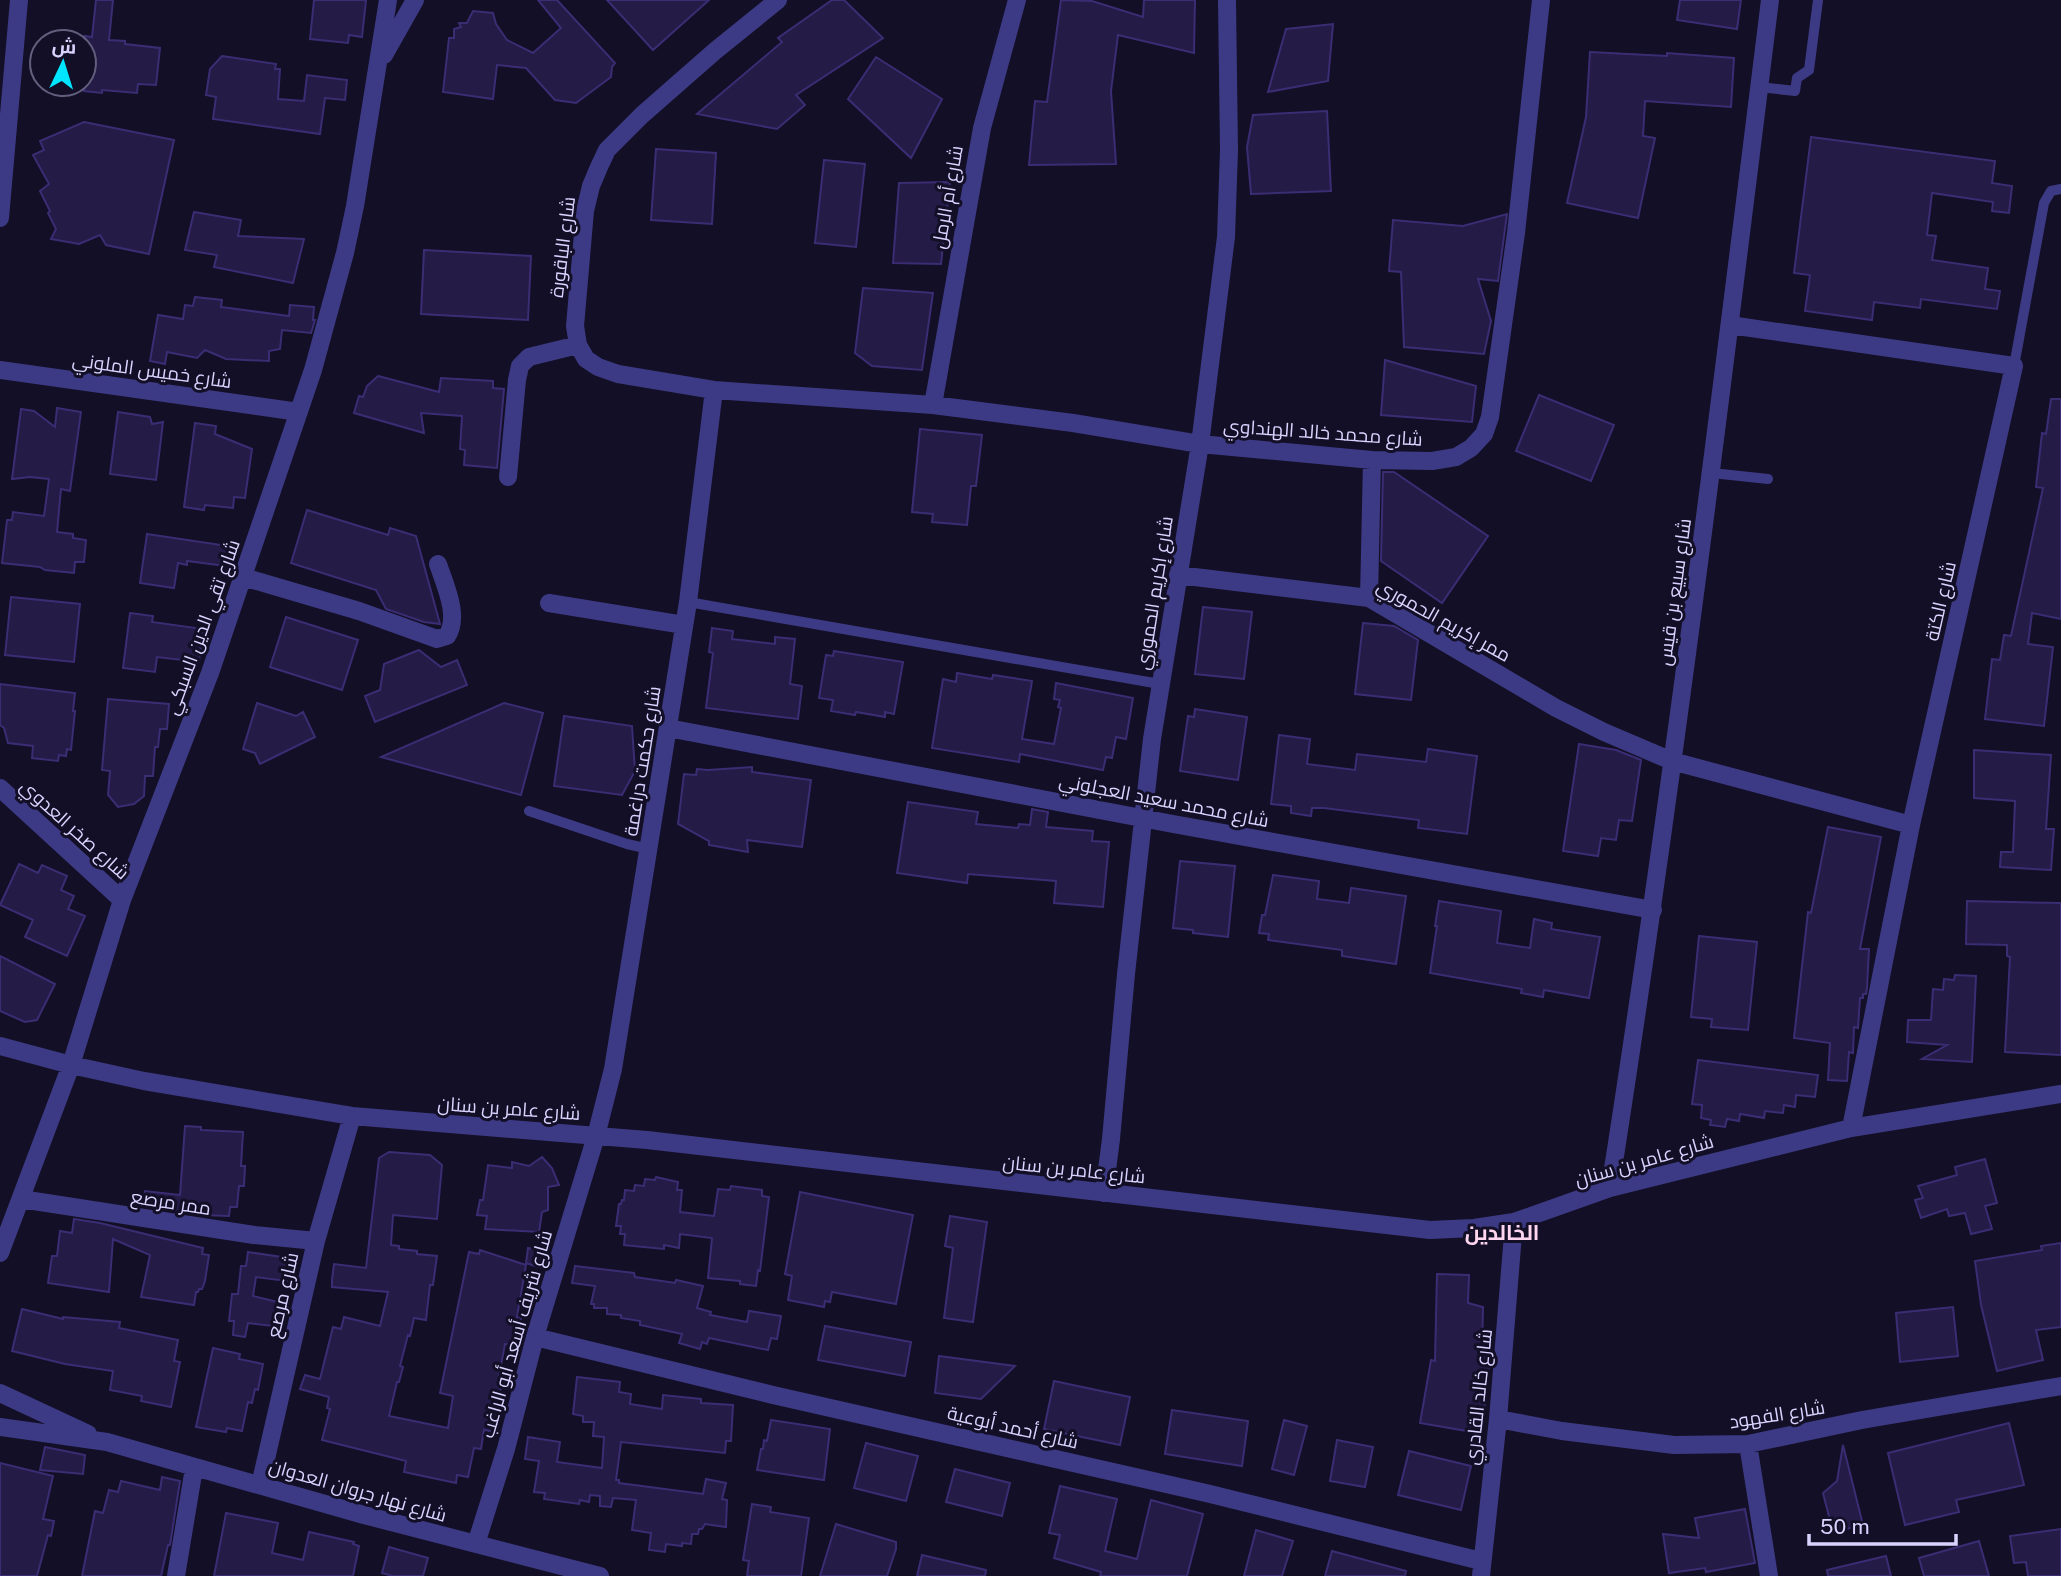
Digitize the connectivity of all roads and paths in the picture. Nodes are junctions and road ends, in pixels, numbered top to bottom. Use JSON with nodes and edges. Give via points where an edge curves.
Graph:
{"nodes":[{"id":1,"x":19,"y":0,"type":"edge"},
{"id":2,"x":388,"y":0,"type":"edge"},
{"id":3,"x":415,"y":0,"type":"edge"},
{"id":4,"x":778,"y":0,"type":"edge"},
{"id":5,"x":1017,"y":0,"type":"edge"},
{"id":6,"x":1227,"y":0,"type":"edge"},
{"id":7,"x":1541,"y":0,"type":"edge"},
{"id":8,"x":1770,"y":0,"type":"edge"},
{"id":9,"x":1818,"y":0,"type":"edge"},
{"id":10,"x":377,"y":67,"type":"junction"},
{"id":11,"x":6,"y":86,"type":"edge"},
{"id":12,"x":1759,"y":87,"type":"junction"},
{"id":13,"x":2061,"y":189,"type":"edge"},
{"id":14,"x":0,"y":218,"type":"edge"},
{"id":15,"x":1730,"y":325,"type":"junction"},
{"id":16,"x":578,"y":345,"type":"junction"},
{"id":17,"x":2014,"y":366,"type":"junction"},
{"id":18,"x":0,"y":370,"type":"edge"},
{"id":19,"x":714,"y":390,"type":"junction"},
{"id":20,"x":933,"y":405,"type":"junction"},
{"id":21,"x":299,"y":412,"type":"junction"},
{"id":22,"x":1200,"y":444,"type":"junction"},
{"id":23,"x":1372,"y":460,"type":"junction"},
{"id":24,"x":1712,"y":473,"type":"junction"},
{"id":25,"x":508,"y":477,"type":"dead end"},
{"id":26,"x":1768,"y":479,"type":"dead end"},
{"id":27,"x":438,"y":564,"type":"dead end"},
{"id":28,"x":1178,"y":575,"type":"junction"},
{"id":29,"x":243,"y":577,"type":"junction"},
{"id":30,"x":1369,"y":598,"type":"junction"},
{"id":31,"x":688,"y":602,"type":"junction"},
{"id":32,"x":549,"y":603,"type":"dead end"},
{"id":33,"x":684,"y":625,"type":"junction"},
{"id":34,"x":1160,"y":684,"type":"junction"},
{"id":35,"x":668,"y":728,"type":"junction"},
{"id":36,"x":1672,"y":761,"type":"junction"},
{"id":37,"x":0,"y":788,"type":"edge"},
{"id":38,"x":529,"y":811,"type":"dead end"},
{"id":39,"x":1143,"y":818,"type":"junction"},
{"id":40,"x":1911,"y":825,"type":"junction"},
{"id":41,"x":649,"y":849,"type":"junction"},
{"id":42,"x":122,"y":900,"type":"junction"},
{"id":43,"x":1653,"y":910,"type":"junction"},
{"id":44,"x":0,"y":1046,"type":"edge"},
{"id":45,"x":71,"y":1065,"type":"junction"},
{"id":46,"x":2061,"y":1094,"type":"edge"},
{"id":47,"x":352,"y":1116,"type":"junction"},
{"id":48,"x":1851,"y":1128,"type":"junction"},
{"id":49,"x":596,"y":1136,"type":"junction"},
{"id":50,"x":1610,"y":1188,"type":"junction"},
{"id":51,"x":1104,"y":1193,"type":"junction"},
{"id":52,"x":21,"y":1199,"type":"junction"},
{"id":53,"x":1514,"y":1222,"type":"junction"},
{"id":54,"x":316,"y":1241,"type":"junction"},
{"id":55,"x":0,"y":1252,"type":"edge"},
{"id":56,"x":535,"y":1337,"type":"junction"},
{"id":57,"x":2061,"y":1386,"type":"edge"},
{"id":58,"x":0,"y":1393,"type":"edge"},
{"id":59,"x":1498,"y":1419,"type":"junction"},
{"id":60,"x":0,"y":1427,"type":"edge"},
{"id":61,"x":107,"y":1443,"type":"junction"},
{"id":62,"x":1748,"y":1444,"type":"junction"},
{"id":63,"x":194,"y":1468,"type":"junction"},
{"id":64,"x":260,"y":1485,"type":"junction"},
{"id":65,"x":476,"y":1545,"type":"junction"},
{"id":66,"x":1481,"y":1568,"type":"edge"},
{"id":67,"x":176,"y":1576,"type":"edge"},
{"id":68,"x":600,"y":1576,"type":"edge"},
{"id":69,"x":1769,"y":1576,"type":"edge"}],
"edges":[{"from":1,"to":11,"type":"street"},
{"from":2,"to":10,"type":"street","name":"شارع تقي الدين السبكي"},
{"from":3,"to":10,"type":"street"},
{"from":4,"to":16,"type":"street","name":"شارع الباقورة","via":[[607,150],[585,211],[576,313]]},
{"from":5,"to":20,"type":"street","name":"شارع أم الرمل","via":[[982,128]]},
{"from":6,"to":22,"type":"street","name":"شارع إكريم الحموري","via":[[1226,237]]},
{"from":7,"to":23,"type":"street","name":"شارع محمد خالد الهنداوي","via":[[1516,233],[1484,434],[1456,457]]},
{"from":8,"to":12,"type":"street","name":"شارع سبيع بن قيس"},
{"from":9,"to":12,"type":"lane","via":[[1809,70],[1797,78],[1795,91]]},
{"from":10,"to":21,"type":"street","name":"شارع تقي الدين السبكي","via":[[345,253]]},
{"from":11,"to":14,"type":"street"},
{"from":12,"to":15,"type":"street","name":"شارع سبيع بن قيس"},
{"from":13,"to":17,"type":"lane","via":[[2051,191],[2044,203]]},
{"from":15,"to":17,"type":"street"},
{"from":15,"to":24,"type":"street","name":"شارع سبيع بن قيس"},
{"from":16,"to":19,"type":"street","via":[[598,368]]},
{"from":16,"to":25,"type":"street","via":[[528,357],[520,366]]},
{"from":17,"to":40,"type":"street","name":"شارع الكتة"},
{"from":18,"to":21,"type":"street","name":"شارع خميس الملوني"},
{"from":19,"to":20,"type":"street","name":"شارع محمد خالد الهنداوي"},
{"from":19,"to":31,"type":"street","name":"شارع حكمت دراغمة"},
{"from":20,"to":22,"type":"street","name":"شارع محمد خالد الهنداوي"},
{"from":21,"to":29,"type":"street","name":"شارع تقي الدين السبكي"},
{"from":22,"to":23,"type":"street","name":"شارع محمد خالد الهنداوي"},
{"from":22,"to":28,"type":"street","name":"شارع إكريم الحموري"},
{"from":23,"to":30,"type":"street"},
{"from":24,"to":26,"type":"lane"},
{"from":24,"to":36,"type":"street","name":"شارع سبيع بن قيس"},
{"from":27,"to":29,"type":"street","via":[[451,604],[451,629],[437,639]]},
{"from":28,"to":30,"type":"street","name":"ممر إكريم الحموري"},
{"from":28,"to":34,"type":"street","name":"شارع إكريم الحموري"},
{"from":29,"to":42,"type":"street","name":"شارع تقي الدين السبكي"},
{"from":30,"to":36,"type":"street","name":"ممر إكريم الحموري","via":[[1556,708]]},
{"from":31,"to":33,"type":"street","name":"شارع حكمت دراغمة"},
{"from":31,"to":34,"type":"lane"},
{"from":32,"to":33,"type":"street"},
{"from":33,"to":35,"type":"street","name":"شارع حكمت دراغمة"},
{"from":34,"to":39,"type":"street","name":"شارع إكريم الحموري"},
{"from":35,"to":39,"type":"street","name":"شارع محمد سعيد العجلوني"},
{"from":35,"to":41,"type":"street","name":"شارع حكمت دراغمة"},
{"from":36,"to":40,"type":"street","name":"ممر إكريم الحموري"},
{"from":36,"to":43,"type":"street","name":"شارع سبيع بن قيس"},
{"from":37,"to":42,"type":"street","name":"شارع صخر العدوي"},
{"from":38,"to":41,"type":"lane"},
{"from":39,"to":43,"type":"street","name":"شارع محمد سعيد العجلوني"},
{"from":39,"to":51,"type":"street","name":"شارع إكريم الحموري"},
{"from":40,"to":48,"type":"street","name":"شارع الكتة"},
{"from":41,"to":49,"type":"street","name":"شارع حكمت دراغمة","via":[[613,1069]]},
{"from":42,"to":45,"type":"street","name":"شارع تقي الدين السبكي"},
{"from":43,"to":50,"type":"street","name":"شارع سبيع بن قيس"},
{"from":44,"to":45,"type":"street","name":"شارع عامر بن سنان"},
{"from":45,"to":47,"type":"street","name":"شارع عامر بن سنان","via":[[144,1082]]},
{"from":45,"to":52,"type":"street","name":"شارع تقي الدين السبكي"},
{"from":46,"to":48,"type":"street","name":"شارع عامر بن سنان"},
{"from":47,"to":49,"type":"street","name":"شارع عامر بن سنان"},
{"from":47,"to":54,"type":"street","name":"شارع مرصع"},
{"from":48,"to":50,"type":"street","name":"شارع عامر بن سنان"},
{"from":49,"to":51,"type":"street","name":"شارع عامر بن سنان"},
{"from":49,"to":56,"type":"street","name":"شارع شريف أسعد أبو الراغب"},
{"from":50,"to":53,"type":"street","name":"شارع عامر بن سنان"},
{"from":51,"to":53,"type":"street","name":"شارع عامر بن سنان","via":[[1430,1230]]},
{"from":52,"to":54,"type":"street","name":"ممر مرصع"},
{"from":52,"to":55,"type":"street","name":"شارع تقي الدين السبكي"},
{"from":53,"to":59,"type":"street","name":"شارع خالد القادري"},
{"from":54,"to":64,"type":"street","name":"شارع مرصع"},
{"from":56,"to":65,"type":"street","name":"شارع شريف أسعد أبو الراغب"},
{"from":56,"to":66,"type":"street","name":"شارع أحمد أبوعية","via":[[1193,1490]]},
{"from":57,"to":62,"type":"street","name":"شارع الفهود"},
{"from":58,"to":61,"type":"street","name":"شارع نهار جروان العدوان"},
{"from":59,"to":62,"type":"street","name":"شارع الفهود","via":[[1674,1445]]},
{"from":59,"to":66,"type":"street","name":"شارع خالد القادري"},
{"from":60,"to":61,"type":"street","name":"شارع نهار جروان العدوان"},
{"from":61,"to":63,"type":"street","name":"شارع نهار جروان العدوان"},
{"from":62,"to":69,"type":"street"},
{"from":63,"to":64,"type":"street","name":"شارع نهار جروان العدوان"},
{"from":63,"to":67,"type":"street"},
{"from":64,"to":65,"type":"street","name":"شارع نهار جروان العدوان"},
{"from":65,"to":68,"type":"street","name":"شارع نهار جروان العدوان"}]}
